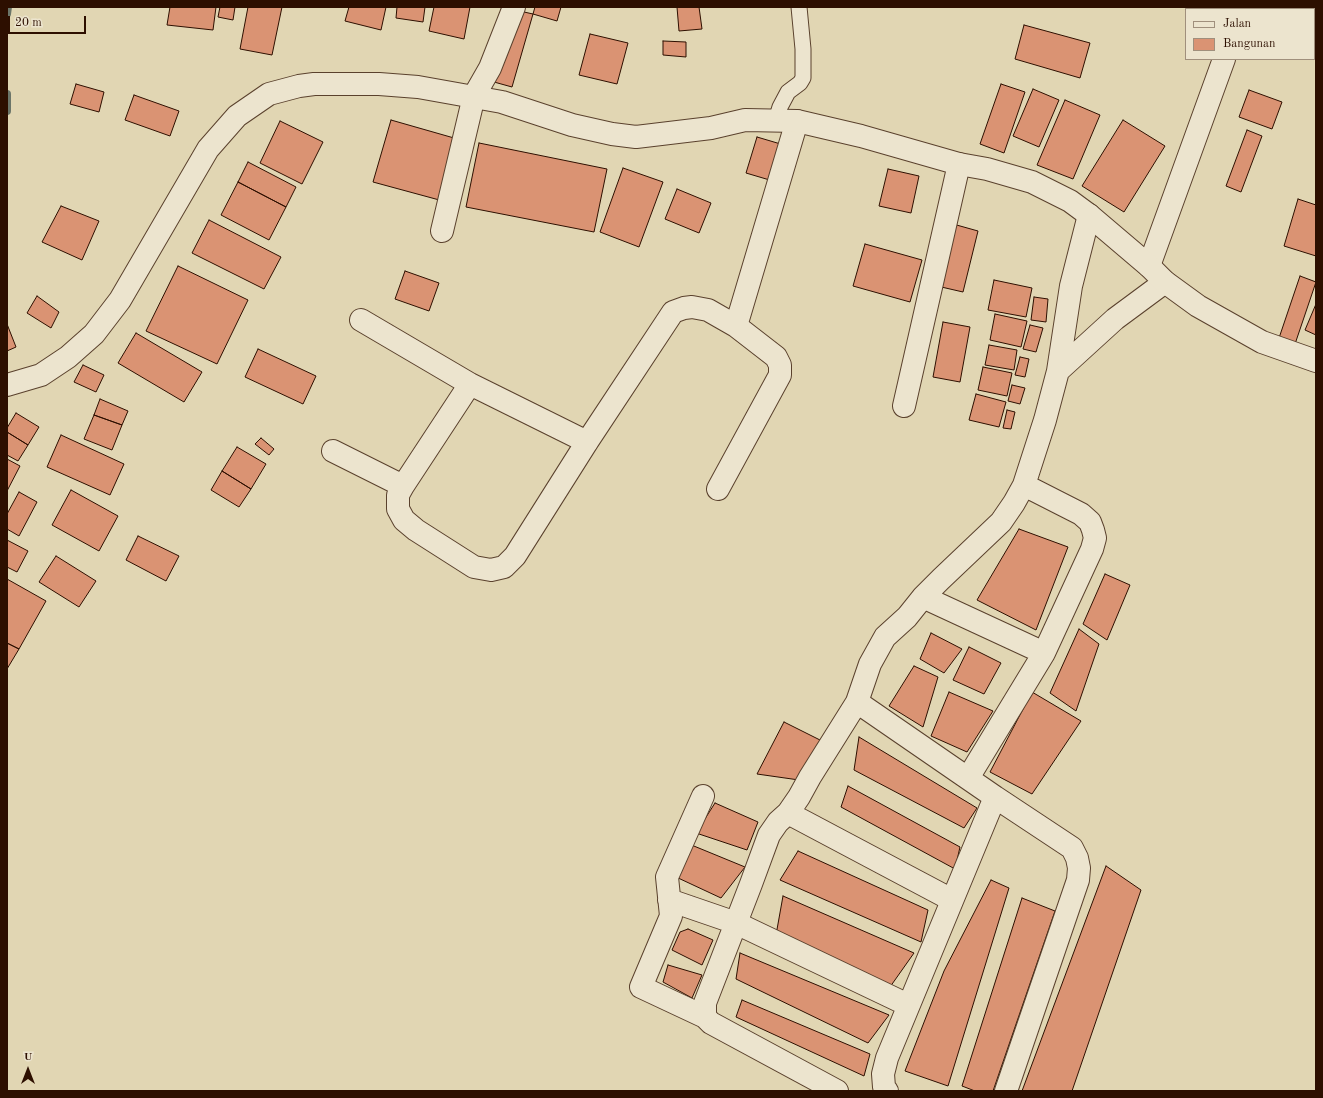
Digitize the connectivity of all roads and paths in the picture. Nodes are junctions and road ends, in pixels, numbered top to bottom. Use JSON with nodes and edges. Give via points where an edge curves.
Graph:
{"nodes":[{"id":1,"x":514,"y":7,"type":"edge"},
{"id":2,"x":798,"y":7,"type":"edge"},
{"id":3,"x":1224,"y":60,"type":"edge"},
{"id":4,"x":474,"y":96,"type":"junction"},
{"id":5,"x":776,"y":120,"type":"junction"},
{"id":6,"x":797,"y":121,"type":"junction"},
{"id":7,"x":959,"y":164,"type":"junction"},
{"id":8,"x":1089,"y":215,"type":"junction"},
{"id":9,"x":442,"y":231,"type":"dead end"},
{"id":10,"x":1150,"y":266,"type":"junction"},
{"id":11,"x":1165,"y":282,"type":"junction"},
{"id":12,"x":361,"y":320,"type":"dead end"},
{"id":13,"x":736,"y":326,"type":"junction"},
{"id":14,"x":1316,"y":361,"type":"edge"},
{"id":15,"x":1058,"y":371,"type":"junction"},
{"id":16,"x":470,"y":384,"type":"junction"},
{"id":17,"x":7,"y":385,"type":"edge"},
{"id":18,"x":904,"y":406,"type":"dead end"},
{"id":19,"x":587,"y":442,"type":"junction"},
{"id":20,"x":333,"y":451,"type":"dead end"},
{"id":21,"x":1024,"y":485,"type":"junction"},
{"id":22,"x":403,"y":486,"type":"junction"},
{"id":23,"x":718,"y":489,"type":"dead end"},
{"id":24,"x":923,"y":597,"type":"junction"},
{"id":25,"x":1044,"y":653,"type":"junction"},
{"id":26,"x":857,"y":702,"type":"junction"},
{"id":27,"x":968,"y":778,"type":"junction"},
{"id":28,"x":703,"y":796,"type":"dead end"},
{"id":29,"x":995,"y":797,"type":"junction"},
{"id":30,"x":788,"y":813,"type":"junction"},
{"id":31,"x":670,"y":900,"type":"junction"},
{"id":32,"x":952,"y":900,"type":"junction"},
{"id":33,"x":736,"y":923,"type":"junction"},
{"id":34,"x":908,"y":1005,"type":"junction"},
{"id":35,"x":705,"y":1016,"type":"junction"},
{"id":36,"x":837,"y":1091,"type":"edge"},
{"id":37,"x":887,"y":1091,"type":"edge"},
{"id":38,"x":1006,"y":1091,"type":"edge"}],
"edges":[{"from":1,"to":4,"type":"street","via":[[490,68]]},
{"from":2,"to":5,"type":"lane","via":[[803,78],[788,92]]},
{"from":3,"to":10,"type":"street"},
{"from":4,"to":5,"type":"street","via":[[502,102],[572,125],[636,137],[711,128],[746,120]]},
{"from":4,"to":9,"type":"street"},
{"from":4,"to":17,"type":"street","via":[[379,84],[314,84],[268,94],[237,116],[208,150],[120,300],[94,334],[68,358],[41,375]]},
{"from":5,"to":6,"type":"street"},
{"from":6,"to":7,"type":"street"},
{"from":6,"to":13,"type":"street"},
{"from":7,"to":8,"type":"street","via":[[987,168],[1032,182],[1070,201]]},
{"from":7,"to":18,"type":"street"},
{"from":8,"to":10,"type":"street"},
{"from":8,"to":15,"type":"street","via":[[1071,286]]},
{"from":10,"to":11,"type":"street"},
{"from":11,"to":14,"type":"street","via":[[1198,306],[1262,342]]},
{"from":11,"to":15,"type":"street","via":[[1115,319]]},
{"from":12,"to":16,"type":"street"},
{"from":13,"to":19,"type":"street","via":[[708,310],[692,307],[673,312]]},
{"from":13,"to":23,"type":"street","via":[[776,357],[780,365],[780,375]]},
{"from":15,"to":21,"type":"street"},
{"from":16,"to":19,"type":"street"},
{"from":16,"to":22,"type":"street"},
{"from":19,"to":22,"type":"street","via":[[515,556],[504,567],[491,570],[474,567],[416,530],[404,520],[398,509],[398,495]]},
{"from":20,"to":22,"type":"street"},
{"from":21,"to":24,"type":"street","via":[[1001,522]]},
{"from":21,"to":25,"type":"street","via":[[1081,514],[1090,522],[1095,538]]},
{"from":24,"to":25,"type":"street"},
{"from":24,"to":26,"type":"street","via":[[907,617],[885,637],[870,664]]},
{"from":25,"to":27,"type":"street"},
{"from":26,"to":27,"type":"street"},
{"from":26,"to":30,"type":"street"},
{"from":27,"to":29,"type":"street"},
{"from":28,"to":31,"type":"street","via":[[667,877]]},
{"from":29,"to":32,"type":"street"},
{"from":29,"to":38,"type":"street","via":[[1072,848],[1079,868],[1078,880]]},
{"from":30,"to":32,"type":"street"},
{"from":30,"to":33,"type":"street","via":[[769,834]]},
{"from":31,"to":33,"type":"street"},
{"from":31,"to":35,"type":"street","via":[[671,916],[641,988]]},
{"from":32,"to":34,"type":"street"},
{"from":33,"to":34,"type":"street"},
{"from":33,"to":35,"type":"street","via":[[705,1003]]},
{"from":34,"to":37,"type":"street","via":[[885,1063],[883,1074],[884,1087]]},
{"from":35,"to":36,"type":"street","via":[[711,1023]]}]}
